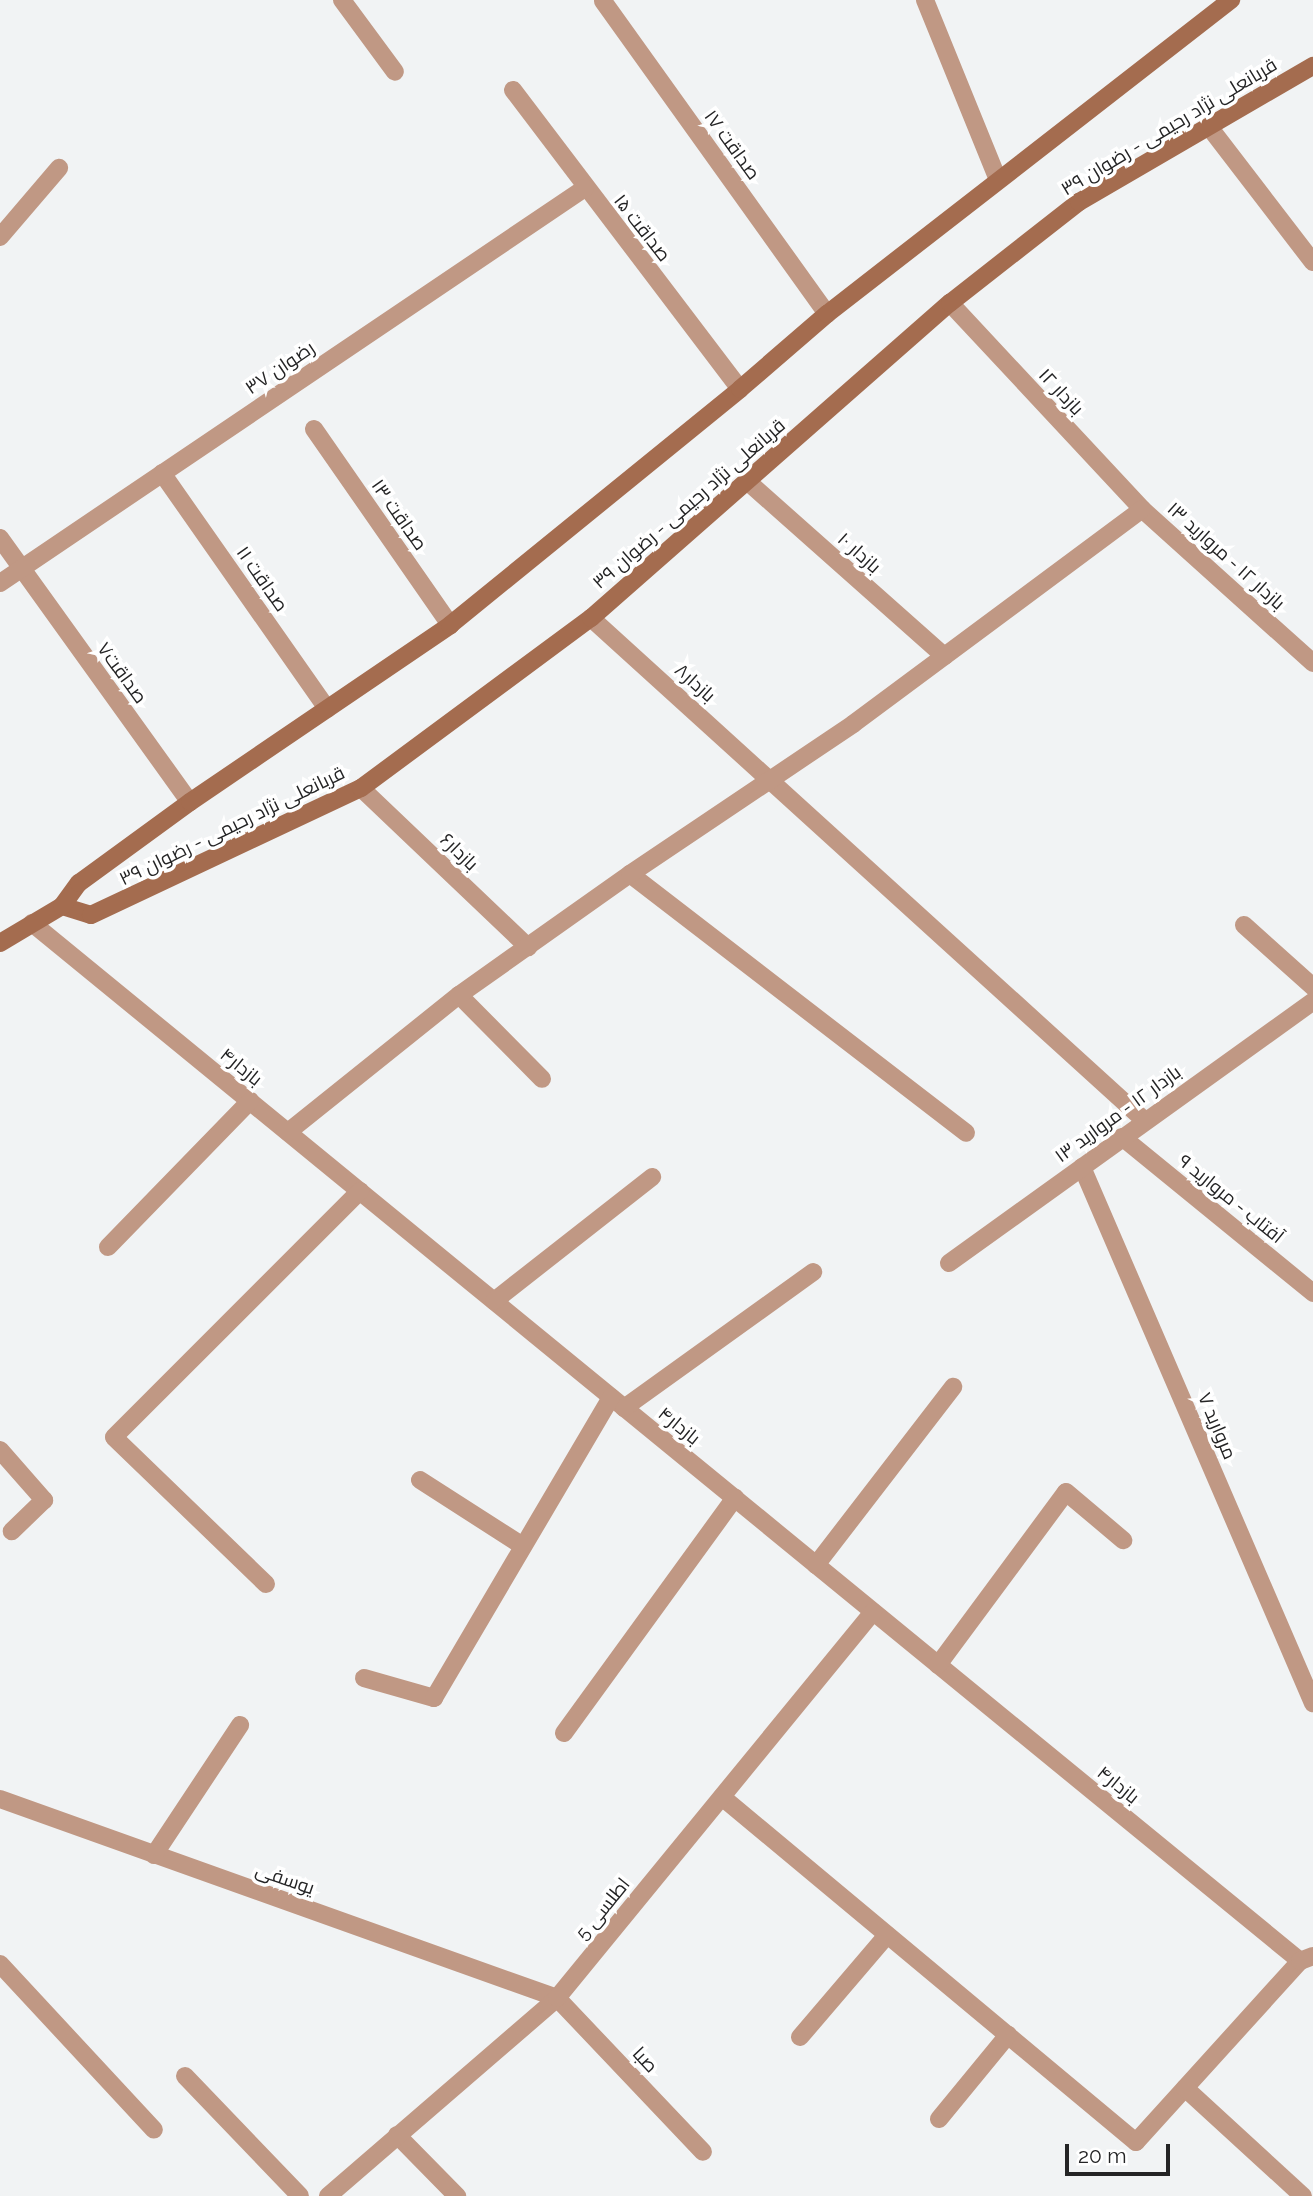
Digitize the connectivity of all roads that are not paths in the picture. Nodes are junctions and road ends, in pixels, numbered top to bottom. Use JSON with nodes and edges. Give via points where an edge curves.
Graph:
{"nodes":[{"id":1,"x":342,"y":0,"type":"edge"},
{"id":2,"x":925,"y":0,"type":"edge"},
{"id":3,"x":1231,"y":0,"type":"edge"},
{"id":4,"x":603,"y":1,"type":"edge"},
{"id":5,"x":1313,"y":66,"type":"edge"},
{"id":6,"x":395,"y":72,"type":"dead end"},
{"id":7,"x":513,"y":90,"type":"dead end"},
{"id":8,"x":1210,"y":128,"type":"junction"},
{"id":9,"x":59,"y":168,"type":"dead end"},
{"id":10,"x":998,"y":180,"type":"junction"},
{"id":11,"x":585,"y":188,"type":"junction"},
{"id":12,"x":0,"y":237,"type":"edge"},
{"id":13,"x":1313,"y":262,"type":"edge"},
{"id":14,"x":950,"y":303,"type":"junction"},
{"id":15,"x":827,"y":314,"type":"junction"},
{"id":16,"x":740,"y":389,"type":"junction"},
{"id":17,"x":314,"y":429,"type":"dead end"},
{"id":18,"x":162,"y":473,"type":"junction"},
{"id":19,"x":747,"y":481,"type":"junction"},
{"id":20,"x":1142,"y":509,"type":"junction"},
{"id":21,"x":0,"y":538,"type":"edge"},
{"id":22,"x":20,"y":568,"type":"junction"},
{"id":23,"x":0,"y":583,"type":"edge"},
{"id":24,"x":591,"y":618,"type":"junction"},
{"id":25,"x":450,"y":625,"type":"junction"},
{"id":26,"x":944,"y":656,"type":"junction"},
{"id":27,"x":1313,"y":663,"type":"edge"},
{"id":28,"x":327,"y":709,"type":"junction"},
{"id":29,"x":771,"y":779,"type":"junction"},
{"id":30,"x":361,"y":788,"type":"junction"},
{"id":31,"x":190,"y":802,"type":"junction"},
{"id":32,"x":630,"y":874,"type":"junction"},
{"id":33,"x":62,"y":906,"type":"junction"},
{"id":34,"x":33,"y":923,"type":"junction"},
{"id":35,"x":1244,"y":925,"type":"dead end"},
{"id":36,"x":2,"y":938,"type":"edge"},
{"id":37,"x":528,"y":947,"type":"junction"},
{"id":38,"x":1313,"y":987,"type":"edge"},
{"id":39,"x":459,"y":995,"type":"junction"},
{"id":40,"x":1313,"y":1000,"type":"edge"},
{"id":41,"x":542,"y":1079,"type":"dead end"},
{"id":42,"x":250,"y":1101,"type":"junction"},
{"id":43,"x":1144,"y":1119,"type":"junction"},
{"id":44,"x":288,"y":1132,"type":"junction"},
{"id":45,"x":966,"y":1133,"type":"dead end"},
{"id":46,"x":1122,"y":1137,"type":"junction"},
{"id":47,"x":1082,"y":1167,"type":"junction"},
{"id":48,"x":652,"y":1177,"type":"dead end"},
{"id":49,"x":360,"y":1191,"type":"junction"},
{"id":50,"x":108,"y":1247,"type":"dead end"},
{"id":51,"x":948,"y":1263,"type":"dead end"},
{"id":52,"x":813,"y":1272,"type":"dead end"},
{"id":53,"x":1313,"y":1293,"type":"edge"},
{"id":54,"x":494,"y":1301,"type":"junction"},
{"id":55,"x":953,"y":1387,"type":"dead end"},
{"id":56,"x":618,"y":1402,"type":"junction"},
{"id":57,"x":0,"y":1450,"type":"edge"},
{"id":58,"x":420,"y":1480,"type":"dead end"},
{"id":59,"x":734,"y":1498,"type":"junction"},
{"id":60,"x":12,"y":1531,"type":"dead end"},
{"id":61,"x":1123,"y":1540,"type":"dead end"},
{"id":62,"x":523,"y":1546,"type":"junction"},
{"id":63,"x":816,"y":1565,"type":"junction"},
{"id":64,"x":266,"y":1584,"type":"dead end"},
{"id":65,"x":873,"y":1612,"type":"junction"},
{"id":66,"x":938,"y":1665,"type":"junction"},
{"id":67,"x":364,"y":1678,"type":"dead end"},
{"id":68,"x":1313,"y":1703,"type":"edge"},
{"id":69,"x":240,"y":1725,"type":"dead end"},
{"id":70,"x":564,"y":1733,"type":"dead end"},
{"id":71,"x":722,"y":1797,"type":"junction"},
{"id":72,"x":0,"y":1799,"type":"edge"},
{"id":73,"x":154,"y":1855,"type":"junction"},
{"id":74,"x":887,"y":1935,"type":"junction"},
{"id":75,"x":1307,"y":1959,"type":"edge"},
{"id":76,"x":0,"y":1964,"type":"edge"},
{"id":77,"x":557,"y":1998,"type":"junction"},
{"id":78,"x":1008,"y":2035,"type":"junction"},
{"id":79,"x":800,"y":2037,"type":"dead end"},
{"id":80,"x":185,"y":2076,"type":"dead end"},
{"id":81,"x":1185,"y":2088,"type":"junction"},
{"id":82,"x":939,"y":2119,"type":"dead end"},
{"id":83,"x":154,"y":2130,"type":"dead end"},
{"id":84,"x":397,"y":2135,"type":"junction"},
{"id":85,"x":703,"y":2152,"type":"dead end"},
{"id":86,"x":1293,"y":2193,"type":"edge"},
{"id":87,"x":300,"y":2196,"type":"edge"},
{"id":88,"x":328,"y":2196,"type":"edge"},
{"id":89,"x":457,"y":2196,"type":"edge"}],
"edges":[{"from":1,"to":6,"type":"street"},
{"from":2,"to":10,"type":"street"},
{"from":3,"to":10,"type":"main road","name":"قربانعلی نژاد رحیمی - رضوان ۳۹"},
{"from":4,"to":15,"type":"street","name":"صداقت ۱۷"},
{"from":5,"to":8,"type":"main road","name":"قربانعلی نژاد رحیمی - رضوان ۳۹"},
{"from":7,"to":11,"type":"street","name":"صداقت ۱۵"},
{"from":8,"to":13,"type":"street"},
{"from":8,"to":14,"type":"main road","name":"قربانعلی نژاد رحیمی - رضوان ۳۹","via":[[1079,202]]},
{"from":9,"to":12,"type":"street"},
{"from":10,"to":15,"type":"main road","name":"قربانعلی نژاد رحیمی - رضوان ۳۹"},
{"from":11,"to":16,"type":"street","name":"صداقت ۱۵"},
{"from":11,"to":18,"type":"street","name":"رضوان ۳۷"},
{"from":14,"to":19,"type":"main road","name":"قربانعلی نژاد رحیمی - رضوان ۳۹"},
{"from":14,"to":20,"type":"street","name":"بازدار ۱۲"},
{"from":15,"to":16,"type":"main road","name":"قربانعلی نژاد رحیمی - رضوان ۳۹"},
{"from":16,"to":25,"type":"main road","name":"قربانعلی نژاد رحیمی - رضوان ۳۹"},
{"from":17,"to":25,"type":"street","name":"صداقت ۱۳"},
{"from":18,"to":22,"type":"street","name":"رضوان ۳۷"},
{"from":18,"to":28,"type":"street","name":"صداقت ۱۱"},
{"from":19,"to":24,"type":"main road","name":"قربانعلی نژاد رحیمی - رضوان ۳۹"},
{"from":19,"to":26,"type":"street","name":"بازدار ۱۰"},
{"from":20,"to":26,"type":"street"},
{"from":20,"to":27,"type":"street","name":"بازدار ۱۲ - مروارید ۱۳"},
{"from":21,"to":22,"type":"street","name":"صداقت۷"},
{"from":22,"to":23,"type":"street","name":"رضوان ۳۷"},
{"from":22,"to":31,"type":"street","name":"صداقت۷"},
{"from":24,"to":29,"type":"street","name":"بازدار۸"},
{"from":24,"to":30,"type":"main road","name":"قربانعلی نژاد رحیمی - رضوان ۳۹"},
{"from":25,"to":28,"type":"main road","name":"قربانعلی نژاد رحیمی - رضوان ۳۹"},
{"from":26,"to":29,"type":"street"},
{"from":28,"to":31,"type":"main road","name":"قربانعلی نژاد رحیمی - رضوان ۳۹"},
{"from":29,"to":32,"type":"street"},
{"from":29,"to":43,"type":"street","name":"بازدار۸"},
{"from":30,"to":33,"type":"main road","name":"قربانعلی نژاد رحیمی - رضوان ۳۹","via":[[91,915]]},
{"from":30,"to":37,"type":"street","name":"بازدار۶"},
{"from":31,"to":33,"type":"main road","name":"قربانعلی نژاد رحیمی - رضوان ۳۹","via":[[79,883]]},
{"from":32,"to":37,"type":"street"},
{"from":32,"to":45,"type":"street"},
{"from":33,"to":34,"type":"main road","name":"قربانعلی نژاد رحیمی - رضوان ۳۹"},
{"from":34,"to":36,"type":"main road","name":"قربانعلی نژاد رحیمی - رضوان ۳۹"},
{"from":34,"to":42,"type":"street","name":"بازدار۴"},
{"from":35,"to":38,"type":"street"},
{"from":37,"to":39,"type":"street"},
{"from":39,"to":41,"type":"street"},
{"from":39,"to":44,"type":"street"},
{"from":40,"to":43,"type":"street","name":"بازدار ۱۲ - مروارید ۱۳"},
{"from":42,"to":44,"type":"street","name":"بازدار۴"},
{"from":42,"to":50,"type":"street"},
{"from":43,"to":46,"type":"street","name":"بازدار ۱۲ - مروارید ۱۳"},
{"from":44,"to":49,"type":"street","name":"بازدار۴"},
{"from":46,"to":47,"type":"street","name":"بازدار ۱۲ - مروارید ۱۳"},
{"from":46,"to":53,"type":"street","name":"آفتاب - مروارید ۹"},
{"from":47,"to":51,"type":"street","name":"بازدار ۱۲ - مروارید ۱۳"},
{"from":47,"to":68,"type":"street","name":"مروارید ۷"},
{"from":48,"to":54,"type":"street"},
{"from":49,"to":54,"type":"street","name":"بازدار۴"},
{"from":49,"to":64,"type":"street","via":[[114,1437]]},
{"from":52,"to":56,"type":"street"},
{"from":54,"to":56,"type":"street","name":"بازدار۴"},
{"from":55,"to":63,"type":"street"},
{"from":56,"to":59,"type":"street","name":"بازدار۴"},
{"from":56,"to":62,"type":"street"},
{"from":57,"to":60,"type":"street","via":[[44,1500]]},
{"from":58,"to":62,"type":"street"},
{"from":59,"to":63,"type":"street","name":"بازدار۴"},
{"from":59,"to":70,"type":"street"},
{"from":61,"to":66,"type":"street","via":[[1066,1492]]},
{"from":62,"to":67,"type":"street","via":[[434,1698]]},
{"from":63,"to":65,"type":"street","name":"بازدار۴"},
{"from":65,"to":66,"type":"street","name":"بازدار۴"},
{"from":65,"to":71,"type":"street","name":"اطلسی 5"},
{"from":66,"to":75,"type":"street","name":"بازدار۴"},
{"from":69,"to":73,"type":"street"},
{"from":71,"to":74,"type":"street"},
{"from":71,"to":77,"type":"street","name":"اطلسی 5"},
{"from":72,"to":73,"type":"street","name":"یوسفی"},
{"from":73,"to":77,"type":"street","name":"یوسفی"},
{"from":74,"to":78,"type":"street"},
{"from":74,"to":79,"type":"street"},
{"from":75,"to":81,"type":"street"},
{"from":76,"to":83,"type":"street"},
{"from":77,"to":84,"type":"street","name":"اطلسی 5"},
{"from":77,"to":85,"type":"street","name":"صبا"},
{"from":78,"to":81,"type":"street","via":[[1136,2142]]},
{"from":78,"to":82,"type":"street"},
{"from":80,"to":87,"type":"street"},
{"from":81,"to":86,"type":"street"},
{"from":84,"to":88,"type":"street","name":"اطلسی 5"},
{"from":84,"to":89,"type":"street"}]}
